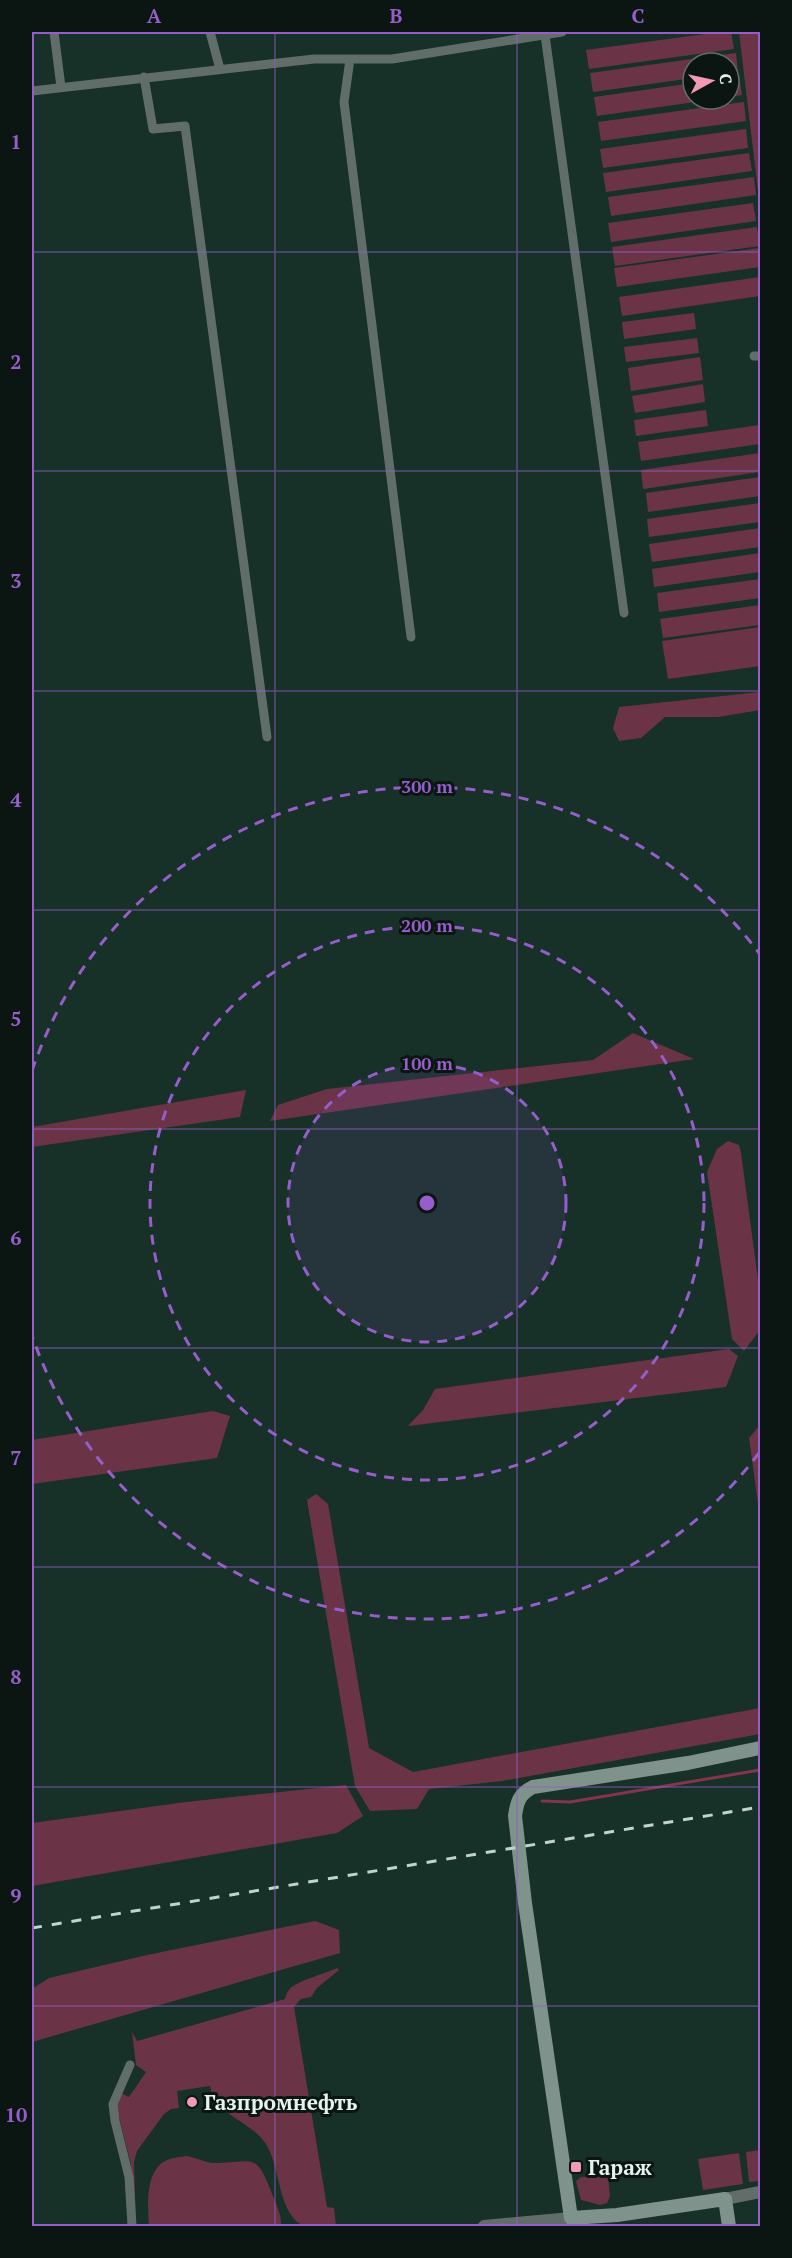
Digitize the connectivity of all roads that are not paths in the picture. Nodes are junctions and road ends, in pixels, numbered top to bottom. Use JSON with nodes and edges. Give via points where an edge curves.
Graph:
{"nodes":[{"id":1,"x":54,"y":32,"type":"edge"},
{"id":2,"x":210,"y":32,"type":"edge"},
{"id":3,"x":562,"y":32,"type":"edge"},
{"id":4,"x":545,"y":35,"type":"junction"},
{"id":5,"x":350,"y":59,"type":"junction"},
{"id":6,"x":220,"y":69,"type":"junction"},
{"id":7,"x":144,"y":77,"type":"junction"},
{"id":8,"x":61,"y":87,"type":"junction"},
{"id":9,"x":32,"y":91,"type":"edge"},
{"id":10,"x":624,"y":613,"type":"dead end"},
{"id":11,"x":411,"y":637,"type":"dead end"},
{"id":12,"x":267,"y":737,"type":"dead end"},
{"id":13,"x":760,"y":1748,"type":"edge"},
{"id":14,"x":130,"y":2065,"type":"dead end"},
{"id":15,"x":760,"y":2192,"type":"edge"},
{"id":16,"x":725,"y":2199,"type":"junction"},
{"id":17,"x":571,"y":2218,"type":"junction"},
{"id":18,"x":132,"y":2226,"type":"edge"},
{"id":19,"x":484,"y":2226,"type":"edge"},
{"id":20,"x":729,"y":2226,"type":"edge"}],
"edges":[{"from":1,"to":8,"type":"street"},
{"from":2,"to":6,"type":"street"},
{"from":3,"to":4,"type":"street"},
{"from":4,"to":5,"type":"street","via":[[393,59]]},
{"from":4,"to":10,"type":"street"},
{"from":5,"to":6,"type":"street"},
{"from":5,"to":11,"type":"street","via":[[344,102]]},
{"from":6,"to":7,"type":"street"},
{"from":7,"to":8,"type":"street"},
{"from":7,"to":12,"type":"street","via":[[153,129],[185,126]]},
{"from":8,"to":9,"type":"street"},
{"from":13,"to":17,"type":"main road","via":[[533,1787],[511,1809]]},
{"from":14,"to":18,"type":"street","via":[[113,2104],[129,2177]]},
{"from":15,"to":16,"type":"street"},
{"from":16,"to":17,"type":"main road"},
{"from":16,"to":20,"type":"main road"},
{"from":17,"to":19,"type":"street"}]}
